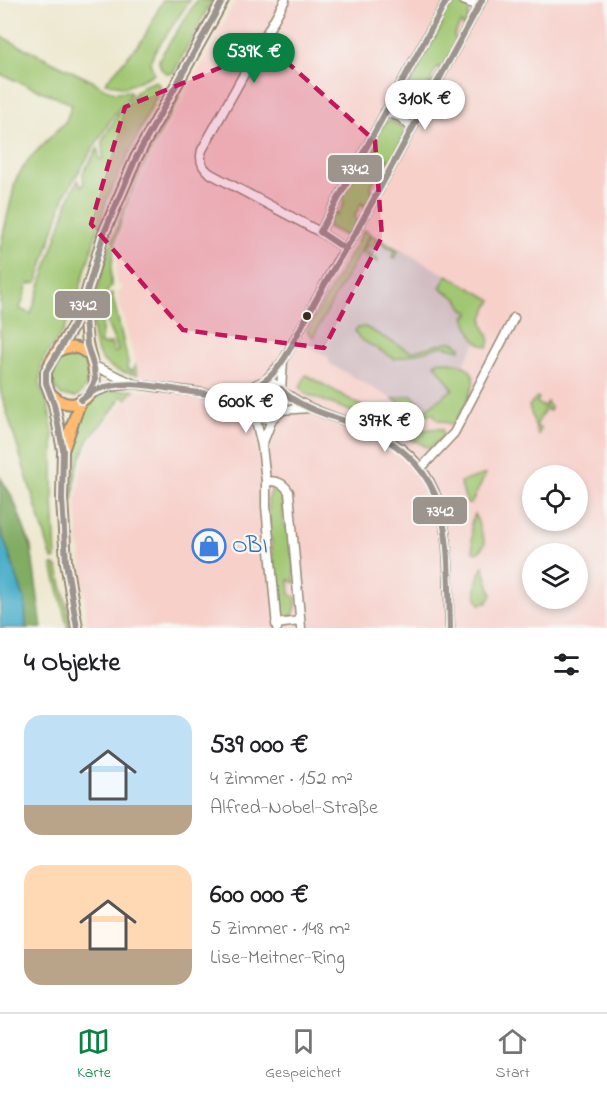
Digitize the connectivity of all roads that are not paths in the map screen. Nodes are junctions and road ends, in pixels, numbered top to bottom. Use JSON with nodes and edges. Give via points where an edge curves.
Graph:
{"nodes":[{"id":1,"x":223,"y":0,"type":"edge"},
{"id":2,"x":285,"y":0,"type":"edge"},
{"id":3,"x":447,"y":0,"type":"edge"},
{"id":4,"x":463,"y":0,"type":"edge"},
{"id":5,"x":481,"y":3,"type":"edge"},
{"id":6,"x":385,"y":112,"type":"junction"},
{"id":7,"x":412,"y":128,"type":"junction"},
{"id":8,"x":320,"y":231,"type":"junction"},
{"id":9,"x":344,"y":248,"type":"junction"},
{"id":10,"x":84,"y":302,"type":"junction"},
{"id":11,"x":514,"y":318,"type":"dead end"},
{"id":12,"x":58,"y":351,"type":"junction"},
{"id":13,"x":90,"y":356,"type":"junction"},
{"id":14,"x":283,"y":361,"type":"junction"},
{"id":15,"x":94,"y":366,"type":"junction"},
{"id":16,"x":265,"y":381,"type":"junction"},
{"id":17,"x":134,"y":384,"type":"junction"},
{"id":18,"x":251,"y":389,"type":"junction"},
{"id":19,"x":282,"y":390,"type":"junction"},
{"id":20,"x":51,"y":394,"type":"junction"},
{"id":21,"x":219,"y":395,"type":"junction"},
{"id":22,"x":85,"y":397,"type":"junction"},
{"id":23,"x":248,"y":406,"type":"junction"},
{"id":24,"x":309,"y":408,"type":"junction"},
{"id":25,"x":281,"y":410,"type":"junction"},
{"id":26,"x":255,"y":416,"type":"junction"},
{"id":27,"x":273,"y":417,"type":"junction"},
{"id":28,"x":262,"y":446,"type":"junction"},
{"id":29,"x":63,"y":450,"type":"junction"},
{"id":30,"x":422,"y":467,"type":"junction"},
{"id":31,"x":266,"y":482,"type":"junction"},
{"id":32,"x":450,"y":623,"type":"edge"},
{"id":33,"x":300,"y":625,"type":"edge"},
{"id":34,"x":277,"y":626,"type":"edge"},
{"id":35,"x":77,"y":628,"type":"edge"}],
"edges":[{"from":1,"to":10,"type":"main road","via":[[136,159],[104,233]]},
{"from":2,"to":8,"type":"street","via":[[202,150],[201,164],[211,174]]},
{"from":3,"to":6,"type":"street"},
{"from":4,"to":5,"type":"street"},
{"from":5,"to":7,"type":"street"},
{"from":6,"to":7,"type":"street","via":[[400,117]]},
{"from":6,"to":8,"type":"street"},
{"from":7,"to":9,"type":"street"},
{"from":8,"to":9,"type":"street"},
{"from":9,"to":14,"type":"street"},
{"from":10,"to":12,"type":"main road"},
{"from":10,"to":13,"type":"main road"},
{"from":11,"to":30,"type":"street","via":[[454,433]]},
{"from":12,"to":13,"type":"main road","via":[[75,347]]},
{"from":12,"to":20,"type":"main road","via":[[46,372]]},
{"from":13,"to":15,"type":"main road"},
{"from":14,"to":16,"type":"street"},
{"from":14,"to":19,"type":"street"},
{"from":15,"to":17,"type":"street"},
{"from":15,"to":22,"type":"main road","via":[[94,384]]},
{"from":16,"to":18,"type":"street"},
{"from":16,"to":19,"type":"street"},
{"from":17,"to":21,"type":"street"},
{"from":17,"to":22,"type":"street","via":[[109,387]]},
{"from":18,"to":21,"type":"street"},
{"from":18,"to":23,"type":"street"},
{"from":19,"to":24,"type":"street"},
{"from":19,"to":25,"type":"street"},
{"from":20,"to":22,"type":"main road","via":[[70,404]]},
{"from":20,"to":29,"type":"main road"},
{"from":21,"to":23,"type":"street"},
{"from":22,"to":29,"type":"main road"},
{"from":23,"to":26,"type":"street"},
{"from":24,"to":25,"type":"street"},
{"from":24,"to":30,"type":"street","via":[[379,435]]},
{"from":25,"to":27,"type":"street"},
{"from":26,"to":27,"type":"street"},
{"from":26,"to":28,"type":"street"},
{"from":27,"to":28,"type":"street"},
{"from":28,"to":31,"type":"street"},
{"from":29,"to":35,"type":"main road","via":[[66,562]]},
{"from":30,"to":32,"type":"street","via":[[440,501],[444,520]]},
{"from":31,"to":33,"type":"street","via":[[285,485],[289,492]]},
{"from":31,"to":34,"type":"street"},
{"from":33,"to":34,"type":"street"}]}
